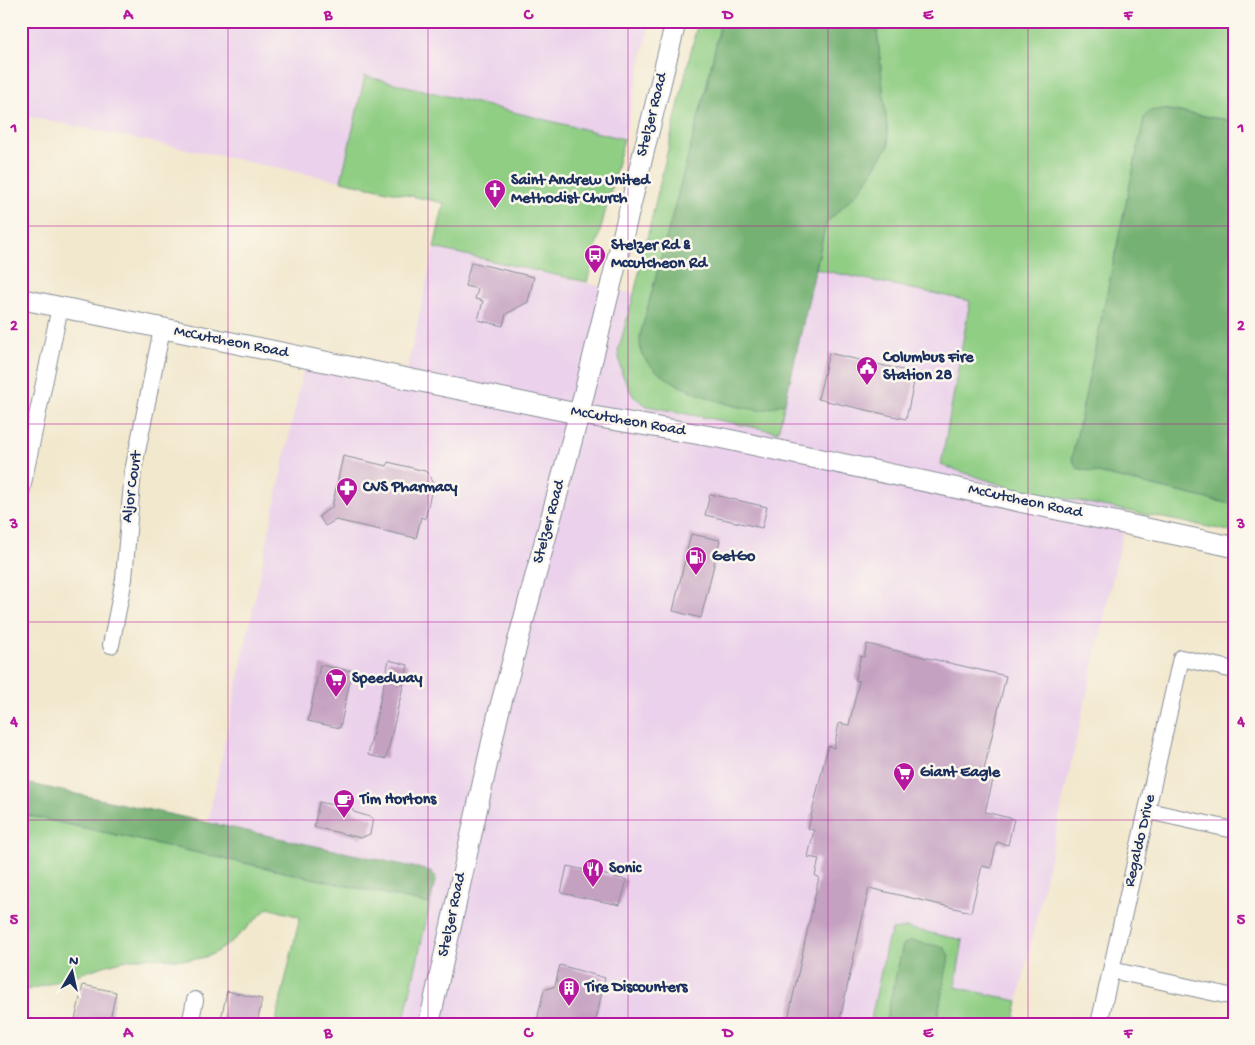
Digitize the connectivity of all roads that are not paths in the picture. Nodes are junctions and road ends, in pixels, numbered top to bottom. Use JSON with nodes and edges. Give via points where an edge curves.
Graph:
{"nodes":[{"id":1,"x":676,"y":21,"type":"edge"},
{"id":2,"x":21,"y":299,"type":"edge"},
{"id":3,"x":60,"y":308,"type":"junction"},
{"id":4,"x":162,"y":329,"type":"junction"},
{"id":5,"x":579,"y":414,"type":"junction"},
{"id":6,"x":21,"y":493,"type":"edge"},
{"id":7,"x":1234,"y":547,"type":"edge"},
{"id":8,"x":110,"y":646,"type":"dead end"},
{"id":9,"x":1234,"y":670,"type":"edge"},
{"id":10,"x":1148,"y":810,"type":"junction"},
{"id":11,"x":1234,"y":830,"type":"edge"},
{"id":12,"x":1111,"y":970,"type":"junction"},
{"id":13,"x":1234,"y":997,"type":"edge"},
{"id":14,"x":195,"y":1000,"type":"dead end"},
{"id":15,"x":190,"y":1024,"type":"edge"},
{"id":16,"x":429,"y":1024,"type":"edge"},
{"id":17,"x":1099,"y":1024,"type":"edge"}],
"edges":[{"from":1,"to":5,"type":"main road","name":"Stelzer Road"},
{"from":2,"to":3,"type":"main road","name":"McCutcheon Road"},
{"from":3,"to":4,"type":"main road","name":"McCutcheon Road"},
{"from":3,"to":6,"type":"street"},
{"from":4,"to":5,"type":"main road","name":"McCutcheon Road"},
{"from":4,"to":8,"type":"street","name":"Aljor Court","via":[[133,471],[124,579]]},
{"from":5,"to":7,"type":"main road","name":"McCutcheon Road","via":[[721,438]]},
{"from":5,"to":16,"type":"main road","name":"Stelzer Road","via":[[498,715]]},
{"from":9,"to":10,"type":"street","name":"Regaldo Drive","via":[[1181,658]]},
{"from":10,"to":11,"type":"street"},
{"from":10,"to":12,"type":"street","name":"Regaldo Drive"},
{"from":12,"to":13,"type":"street"},
{"from":12,"to":17,"type":"street","name":"Regaldo Drive"},
{"from":14,"to":15,"type":"street"}]}
